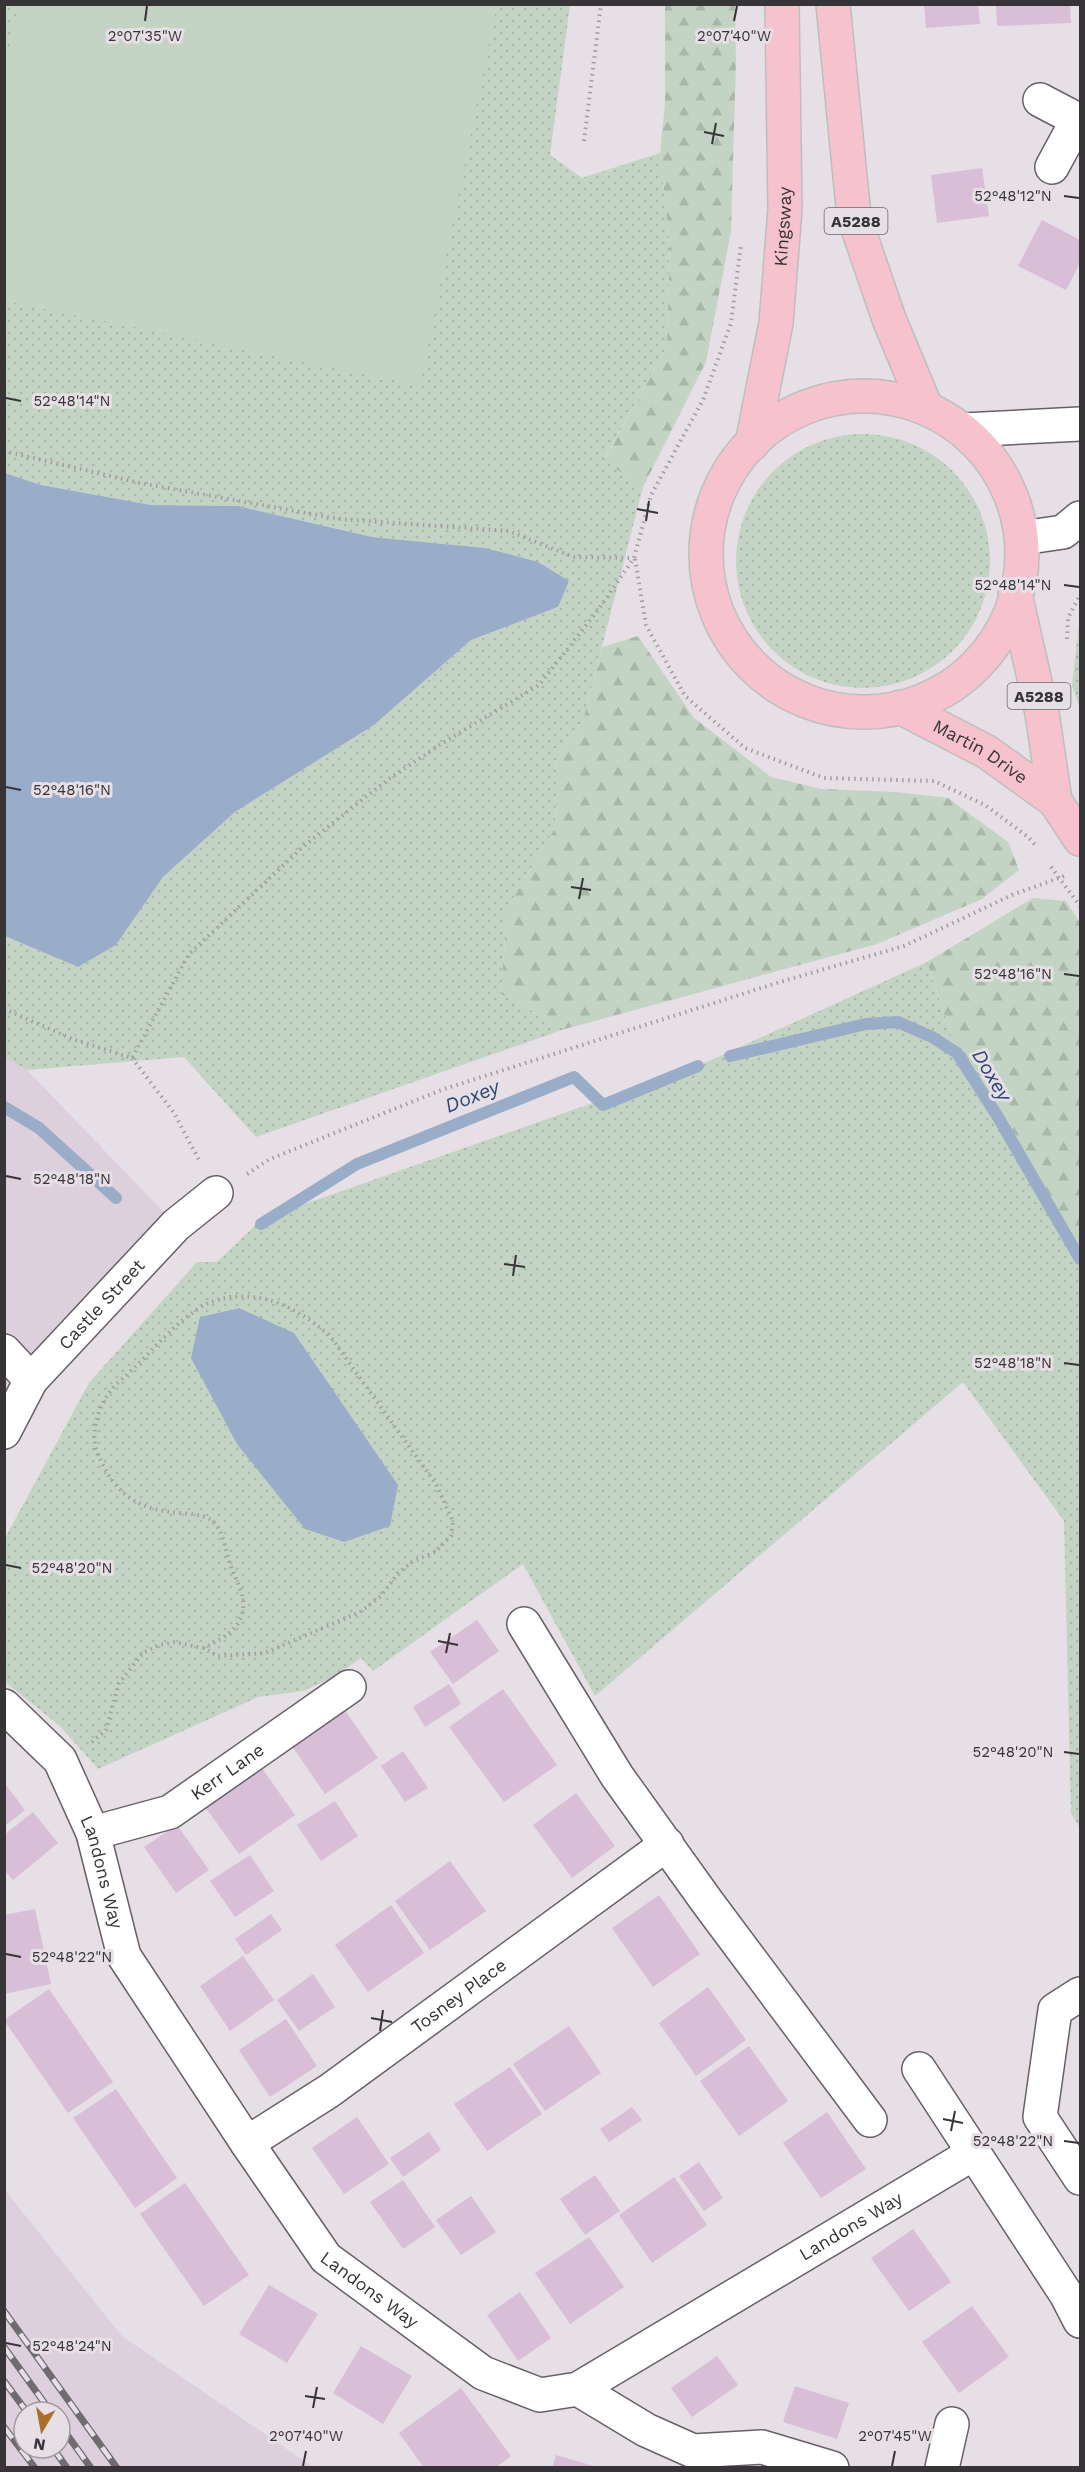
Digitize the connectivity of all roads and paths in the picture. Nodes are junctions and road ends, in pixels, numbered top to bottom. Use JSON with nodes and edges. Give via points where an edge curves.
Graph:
{"nodes":[{"id":1,"x":602,"y":4,"type":"edge"},
{"id":2,"x":782,"y":4,"type":"edge"},
{"id":3,"x":832,"y":4,"type":"edge"},
{"id":4,"x":1040,"y":100,"type":"dead end"},
{"id":5,"x":1079,"y":120,"type":"edge"},
{"id":6,"x":584,"y":141,"type":"dead end"},
{"id":7,"x":1052,"y":166,"type":"dead end"},
{"id":8,"x":742,"y":240,"type":"dead end"},
{"id":9,"x":926,"y":408,"type":"junction"},
{"id":10,"x":1080,"y":424,"type":"edge"},
{"id":11,"x":963,"y":430,"type":"junction"},
{"id":12,"x":752,"y":444,"type":"junction"},
{"id":13,"x":4,"y":451,"type":"edge"},
{"id":14,"x":1080,"y":518,"type":"edge"},
{"id":15,"x":1022,"y":538,"type":"junction"},
{"id":16,"x":634,"y":558,"type":"junction"},
{"id":17,"x":1015,"y":593,"type":"junction"},
{"id":18,"x":900,"y":707,"type":"junction"},
{"id":19,"x":1055,"y":801,"type":"junction"},
{"id":20,"x":1080,"y":839,"type":"edge"},
{"id":21,"x":1041,"y":854,"type":"dead end"},
{"id":22,"x":1048,"y":862,"type":"dead end"},
{"id":23,"x":1061,"y":879,"type":"junction"},
{"id":24,"x":1080,"y":906,"type":"edge"},
{"id":25,"x":4,"y":1009,"type":"edge"},
{"id":26,"x":132,"y":1058,"type":"junction"},
{"id":27,"x":216,"y":1193,"type":"junction"},
{"id":28,"x":12,"y":1362,"type":"edge"},
{"id":29,"x":4,"y":1432,"type":"edge"},
{"id":30,"x":524,"y":1624,"type":"dead end"},
{"id":31,"x":203,"y":1648,"type":"junction"},
{"id":32,"x":350,"y":1688,"type":"dead end"},
{"id":33,"x":4,"y":1706,"type":"edge"},
{"id":34,"x":60,"y":1760,"type":"junction"},
{"id":35,"x":93,"y":1833,"type":"junction"},
{"id":36,"x":667,"y":1844,"type":"junction"},
{"id":37,"x":1080,"y":1994,"type":"edge"},
{"id":38,"x":919,"y":2069,"type":"dead end"},
{"id":39,"x":870,"y":2120,"type":"dead end"},
{"id":40,"x":247,"y":2144,"type":"junction"},
{"id":41,"x":974,"y":2152,"type":"junction"},
{"id":42,"x":1080,"y":2178,"type":"edge"},
{"id":43,"x":1076,"y":2300,"type":"edge"},
{"id":44,"x":578,"y":2390,"type":"junction"},
{"id":45,"x":952,"y":2424,"type":"dead end"},
{"id":46,"x":832,"y":2468,"type":"edge"},
{"id":47,"x":942,"y":2468,"type":"edge"}],
"edges":[{"from":1,"to":6,"type":"path"},
{"from":2,"to":12,"type":"main road","name":"Kingsway","via":[[785,209],[776,323]]},
{"from":3,"to":9,"type":"main road","number":"A5288","via":[[854,217],[889,319]]},
{"from":4,"to":5,"type":"street"},
{"from":5,"to":7,"type":"street"},
{"from":8,"to":16,"type":"path","via":[[731,323],[703,400],[651,495]]},
{"from":9,"to":11,"type":"main road","number":"A5288"},
{"from":9,"to":12,"type":"main road","number":"A5288","via":[[882,396],[840,397],[798,410],[766,429]]},
{"from":10,"to":11,"type":"street"},
{"from":11,"to":15,"type":"main road","number":"A5288","via":[[993,461],[1012,496]]},
{"from":12,"to":18,"type":"main road","number":"A5288","via":[[733,465],[714,501],[706,544],[711,596],[730,641],[758,673],[802,700],[861,713]]},
{"from":13,"to":16,"type":"path","via":[[140,483],[339,519],[509,531],[573,557]]},
{"from":14,"to":15,"type":"street","via":[[1063,532]]},
{"from":15,"to":17,"type":"main road","number":"A5288","via":[[1023,565]]},
{"from":16,"to":21,"type":"path","via":[[646,625],[685,696],[745,748],[824,777],[934,781],[985,805],[1028,837]]},
{"from":16,"to":26,"type":"path","via":[[539,685],[386,782],[305,845],[189,954]]},
{"from":17,"to":18,"type":"main road","number":"A5288","via":[[1004,631],[961,681],[918,704]]},
{"from":17,"to":19,"type":"main road","name":"Martin Drive","number":"A5288","via":[[1042,713]]},
{"from":18,"to":19,"type":"main road","name":"Martin Drive","number":"A5288","via":[[987,752]]},
{"from":19,"to":20,"type":"main road","name":"Martin Drive","number":"A5288"},
{"from":22,"to":23,"type":"path"},
{"from":23,"to":24,"type":"path"},
{"from":23,"to":27,"type":"path","via":[[1012,895],[904,946],[444,1089],[270,1160]]},
{"from":25,"to":26,"type":"path","via":[[75,1040]]},
{"from":26,"to":27,"type":"path","via":[[174,1113]]},
{"from":27,"to":28,"type":"street","name":"Castle Street"},
{"from":28,"to":29,"type":"street","name":"Castle Street"},
{"from":30,"to":36,"type":"street","via":[[617,1776]]},
{"from":31,"to":31,"type":"path","via":[[224,1639],[243,1614],[242,1596],[220,1532],[211,1520],[200,1515],[143,1506],[129,1499],[103,1465],[94,1429],[109,1393],[199,1308],[234,1297],[272,1299],[330,1336],[436,1484],[453,1521],[451,1536],[435,1552],[398,1573],[381,1596],[360,1612],[265,1653],[218,1656]]},
{"from":31,"to":34,"type":"path","via":[[175,1642],[143,1653],[119,1683],[106,1730]]},
{"from":32,"to":35,"type":"street","name":"Kerr Lane","via":[[170,1812]]},
{"from":33,"to":34,"type":"street","name":"Landons Way"},
{"from":34,"to":35,"type":"street","name":"Landons Way"},
{"from":35,"to":40,"type":"street","name":"Landons Way","via":[[124,1956]]},
{"from":36,"to":39,"type":"street"},
{"from":36,"to":40,"type":"street","name":"Tosney Place","via":[[329,2091]]},
{"from":37,"to":42,"type":"street","via":[[1055,2010],[1041,2117]]},
{"from":38,"to":41,"type":"street"},
{"from":40,"to":44,"type":"street","name":"Landons Way","via":[[327,2258],[336,2265],[483,2373],[540,2395]]},
{"from":41,"to":43,"type":"street"},
{"from":41,"to":44,"type":"street","name":"Landons Way"},
{"from":44,"to":46,"type":"street","via":[[646,2430],[693,2451],[762,2447]]},
{"from":45,"to":47,"type":"street"}]}
